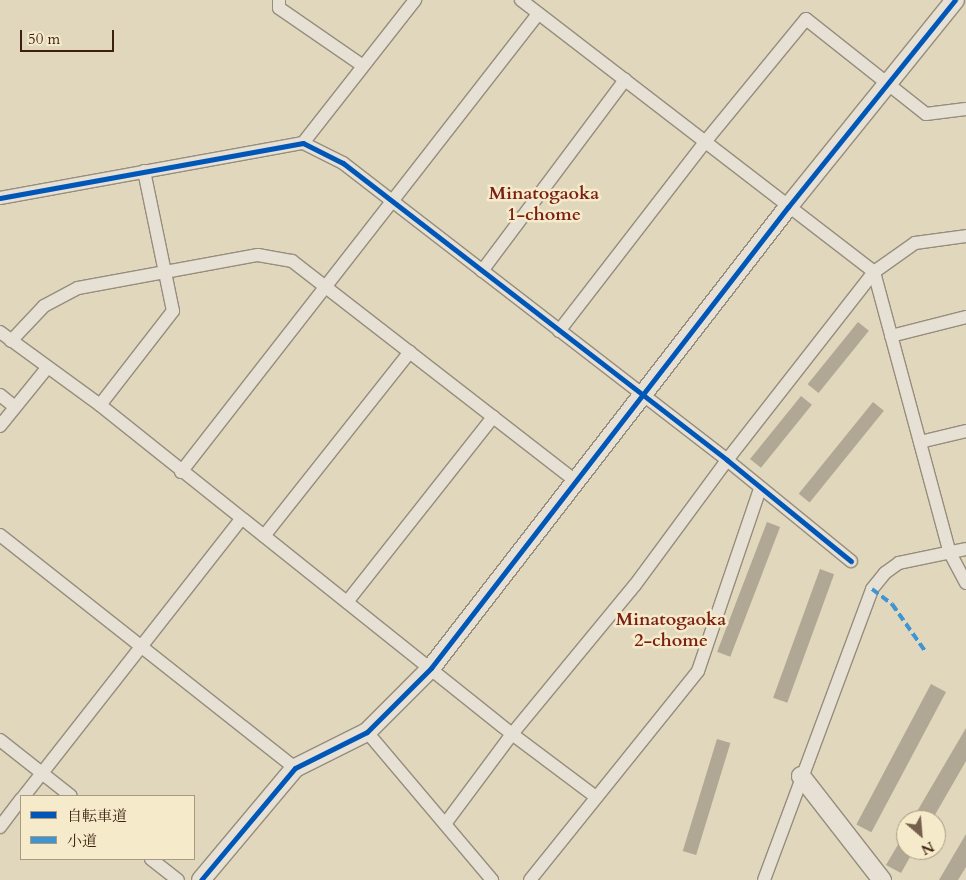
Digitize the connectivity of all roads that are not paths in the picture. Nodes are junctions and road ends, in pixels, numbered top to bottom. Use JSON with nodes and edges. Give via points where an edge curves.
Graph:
{"nodes":[{"id":1,"x":279,"y":0,"type":"edge"},
{"id":2,"x":415,"y":0,"type":"edge"},
{"id":3,"x":520,"y":0,"type":"edge"},
{"id":4,"x":955,"y":0,"type":"edge"},
{"id":5,"x":538,"y":14,"type":"junction"},
{"id":6,"x":363,"y":66,"type":"junction"},
{"id":7,"x":625,"y":80,"type":"junction"},
{"id":8,"x":885,"y":84,"type":"junction"},
{"id":9,"x":966,"y":109,"type":"edge"},
{"id":10,"x":705,"y":142,"type":"junction"},
{"id":11,"x":303,"y":143,"type":"junction"},
{"id":12,"x":144,"y":171,"type":"junction"},
{"id":13,"x":0,"y":198,"type":"edge"},
{"id":14,"x":392,"y":201,"type":"junction"},
{"id":15,"x":788,"y":206,"type":"junction"},
{"id":16,"x":966,"y":236,"type":"edge"},
{"id":17,"x":163,"y":271,"type":"junction"},
{"id":18,"x":482,"y":271,"type":"junction"},
{"id":19,"x":874,"y":272,"type":"junction"},
{"id":20,"x":327,"y":285,"type":"junction"},
{"id":21,"x":966,"y":317,"type":"edge"},
{"id":22,"x":559,"y":331,"type":"junction"},
{"id":23,"x":0,"y":332,"type":"edge"},
{"id":24,"x":891,"y":336,"type":"junction"},
{"id":25,"x":11,"y":341,"type":"junction"},
{"id":26,"x":410,"y":352,"type":"junction"},
{"id":27,"x":47,"y":368,"type":"junction"},
{"id":28,"x":0,"y":395,"type":"edge"},
{"id":29,"x":643,"y":396,"type":"junction"},
{"id":30,"x":100,"y":405,"type":"junction"},
{"id":31,"x":14,"y":407,"type":"junction"},
{"id":32,"x":493,"y":416,"type":"junction"},
{"id":33,"x":0,"y":426,"type":"edge"},
{"id":34,"x":966,"y":431,"type":"edge"},
{"id":35,"x":920,"y":442,"type":"junction"},
{"id":36,"x":727,"y":460,"type":"junction"},
{"id":37,"x":181,"y":472,"type":"junction"},
{"id":38,"x":576,"y":481,"type":"junction"},
{"id":39,"x":760,"y":489,"type":"junction"},
{"id":40,"x":241,"y":519,"type":"junction"},
{"id":41,"x":0,"y":535,"type":"edge"},
{"id":42,"x":264,"y":536,"type":"junction"},
{"id":43,"x":966,"y":548,"type":"edge"},
{"id":44,"x":950,"y":553,"type":"junction"},
{"id":45,"x":851,"y":561,"type":"dead end"},
{"id":46,"x":966,"y":583,"type":"edge"},
{"id":47,"x":347,"y":602,"type":"junction"},
{"id":48,"x":141,"y":646,"type":"junction"},
{"id":49,"x":430,"y":668,"type":"junction"},
{"id":50,"x":367,"y":732,"type":"junction"},
{"id":51,"x":512,"y":734,"type":"junction"},
{"id":52,"x":0,"y":740,"type":"edge"},
{"id":53,"x":295,"y":768,"type":"junction"},
{"id":54,"x":42,"y":773,"type":"junction"},
{"id":55,"x":801,"y":776,"type":"junction"},
{"id":56,"x":25,"y":795,"type":"edge"},
{"id":57,"x":71,"y":795,"type":"edge"},
{"id":58,"x":596,"y":797,"type":"junction"},
{"id":59,"x":20,"y":800,"type":"edge"},
{"id":60,"x":445,"y":824,"type":"junction"},
{"id":61,"x":0,"y":826,"type":"edge"},
{"id":62,"x":152,"y":860,"type":"edge"},
{"id":63,"x":178,"y":880,"type":"edge"},
{"id":64,"x":201,"y":880,"type":"edge"},
{"id":65,"x":492,"y":880,"type":"edge"},
{"id":66,"x":530,"y":880,"type":"edge"},
{"id":67,"x":764,"y":880,"type":"edge"},
{"id":68,"x":882,"y":880,"type":"edge"}],
"edges":[{"from":1,"to":6,"type":"street","via":[[279,8]]},
{"from":2,"to":6,"type":"street"},
{"from":3,"to":5,"type":"street"},
{"from":4,"to":8,"type":"street"},
{"from":5,"to":7,"type":"street"},
{"from":5,"to":14,"type":"street"},
{"from":6,"to":11,"type":"street"},
{"from":7,"to":10,"type":"street"},
{"from":7,"to":18,"type":"street"},
{"from":8,"to":9,"type":"street","via":[[926,114]]},
{"from":8,"to":10,"type":"street","via":[[806,19]]},
{"from":8,"to":15,"type":"street"},
{"from":10,"to":15,"type":"street"},
{"from":10,"to":22,"type":"street"},
{"from":11,"to":12,"type":"street"},
{"from":11,"to":14,"type":"street","via":[[343,163]]},
{"from":12,"to":13,"type":"street"},
{"from":12,"to":17,"type":"street"},
{"from":14,"to":18,"type":"street"},
{"from":14,"to":20,"type":"street"},
{"from":15,"to":19,"type":"street"},
{"from":15,"to":29,"type":"street"},
{"from":16,"to":19,"type":"street","via":[[915,243]]},
{"from":17,"to":20,"type":"street","via":[[258,254],[292,260]]},
{"from":17,"to":25,"type":"street","via":[[78,288],[44,306]]},
{"from":17,"to":30,"type":"street","via":[[173,311]]},
{"from":18,"to":22,"type":"street"},
{"from":19,"to":24,"type":"street"},
{"from":19,"to":36,"type":"street"},
{"from":20,"to":26,"type":"street"},
{"from":20,"to":37,"type":"street"},
{"from":21,"to":24,"type":"street"},
{"from":22,"to":29,"type":"street"},
{"from":23,"to":25,"type":"street"},
{"from":24,"to":35,"type":"street"},
{"from":25,"to":27,"type":"street"},
{"from":26,"to":32,"type":"street"},
{"from":26,"to":42,"type":"street"},
{"from":27,"to":30,"type":"street"},
{"from":27,"to":31,"type":"street"},
{"from":28,"to":31,"type":"street"},
{"from":29,"to":36,"type":"street"},
{"from":29,"to":38,"type":"street"},
{"from":30,"to":37,"type":"street"},
{"from":31,"to":33,"type":"street"},
{"from":32,"to":38,"type":"street"},
{"from":32,"to":47,"type":"street"},
{"from":34,"to":35,"type":"street"},
{"from":35,"to":44,"type":"street"},
{"from":36,"to":39,"type":"street"},
{"from":36,"to":51,"type":"street","via":[[635,585]]},
{"from":37,"to":40,"type":"street"},
{"from":38,"to":49,"type":"street"},
{"from":39,"to":45,"type":"street"},
{"from":39,"to":58,"type":"street","via":[[698,671]]},
{"from":40,"to":42,"type":"street"},
{"from":40,"to":48,"type":"street"},
{"from":41,"to":48,"type":"street"},
{"from":42,"to":47,"type":"street"},
{"from":43,"to":44,"type":"street"},
{"from":44,"to":46,"type":"street"},
{"from":44,"to":55,"type":"street","via":[[899,563],[885,573],[872,589]]},
{"from":47,"to":49,"type":"street"},
{"from":48,"to":53,"type":"street"},
{"from":48,"to":54,"type":"street"},
{"from":49,"to":50,"type":"street"},
{"from":49,"to":51,"type":"street"},
{"from":50,"to":53,"type":"street"},
{"from":50,"to":60,"type":"street"},
{"from":51,"to":58,"type":"street"},
{"from":51,"to":60,"type":"street"},
{"from":52,"to":54,"type":"street"},
{"from":53,"to":64,"type":"street"},
{"from":54,"to":56,"type":"street"},
{"from":54,"to":57,"type":"street"},
{"from":55,"to":67,"type":"street"},
{"from":55,"to":68,"type":"street"},
{"from":58,"to":66,"type":"street"},
{"from":59,"to":61,"type":"street"},
{"from":60,"to":65,"type":"street"},
{"from":62,"to":63,"type":"street"}]}
